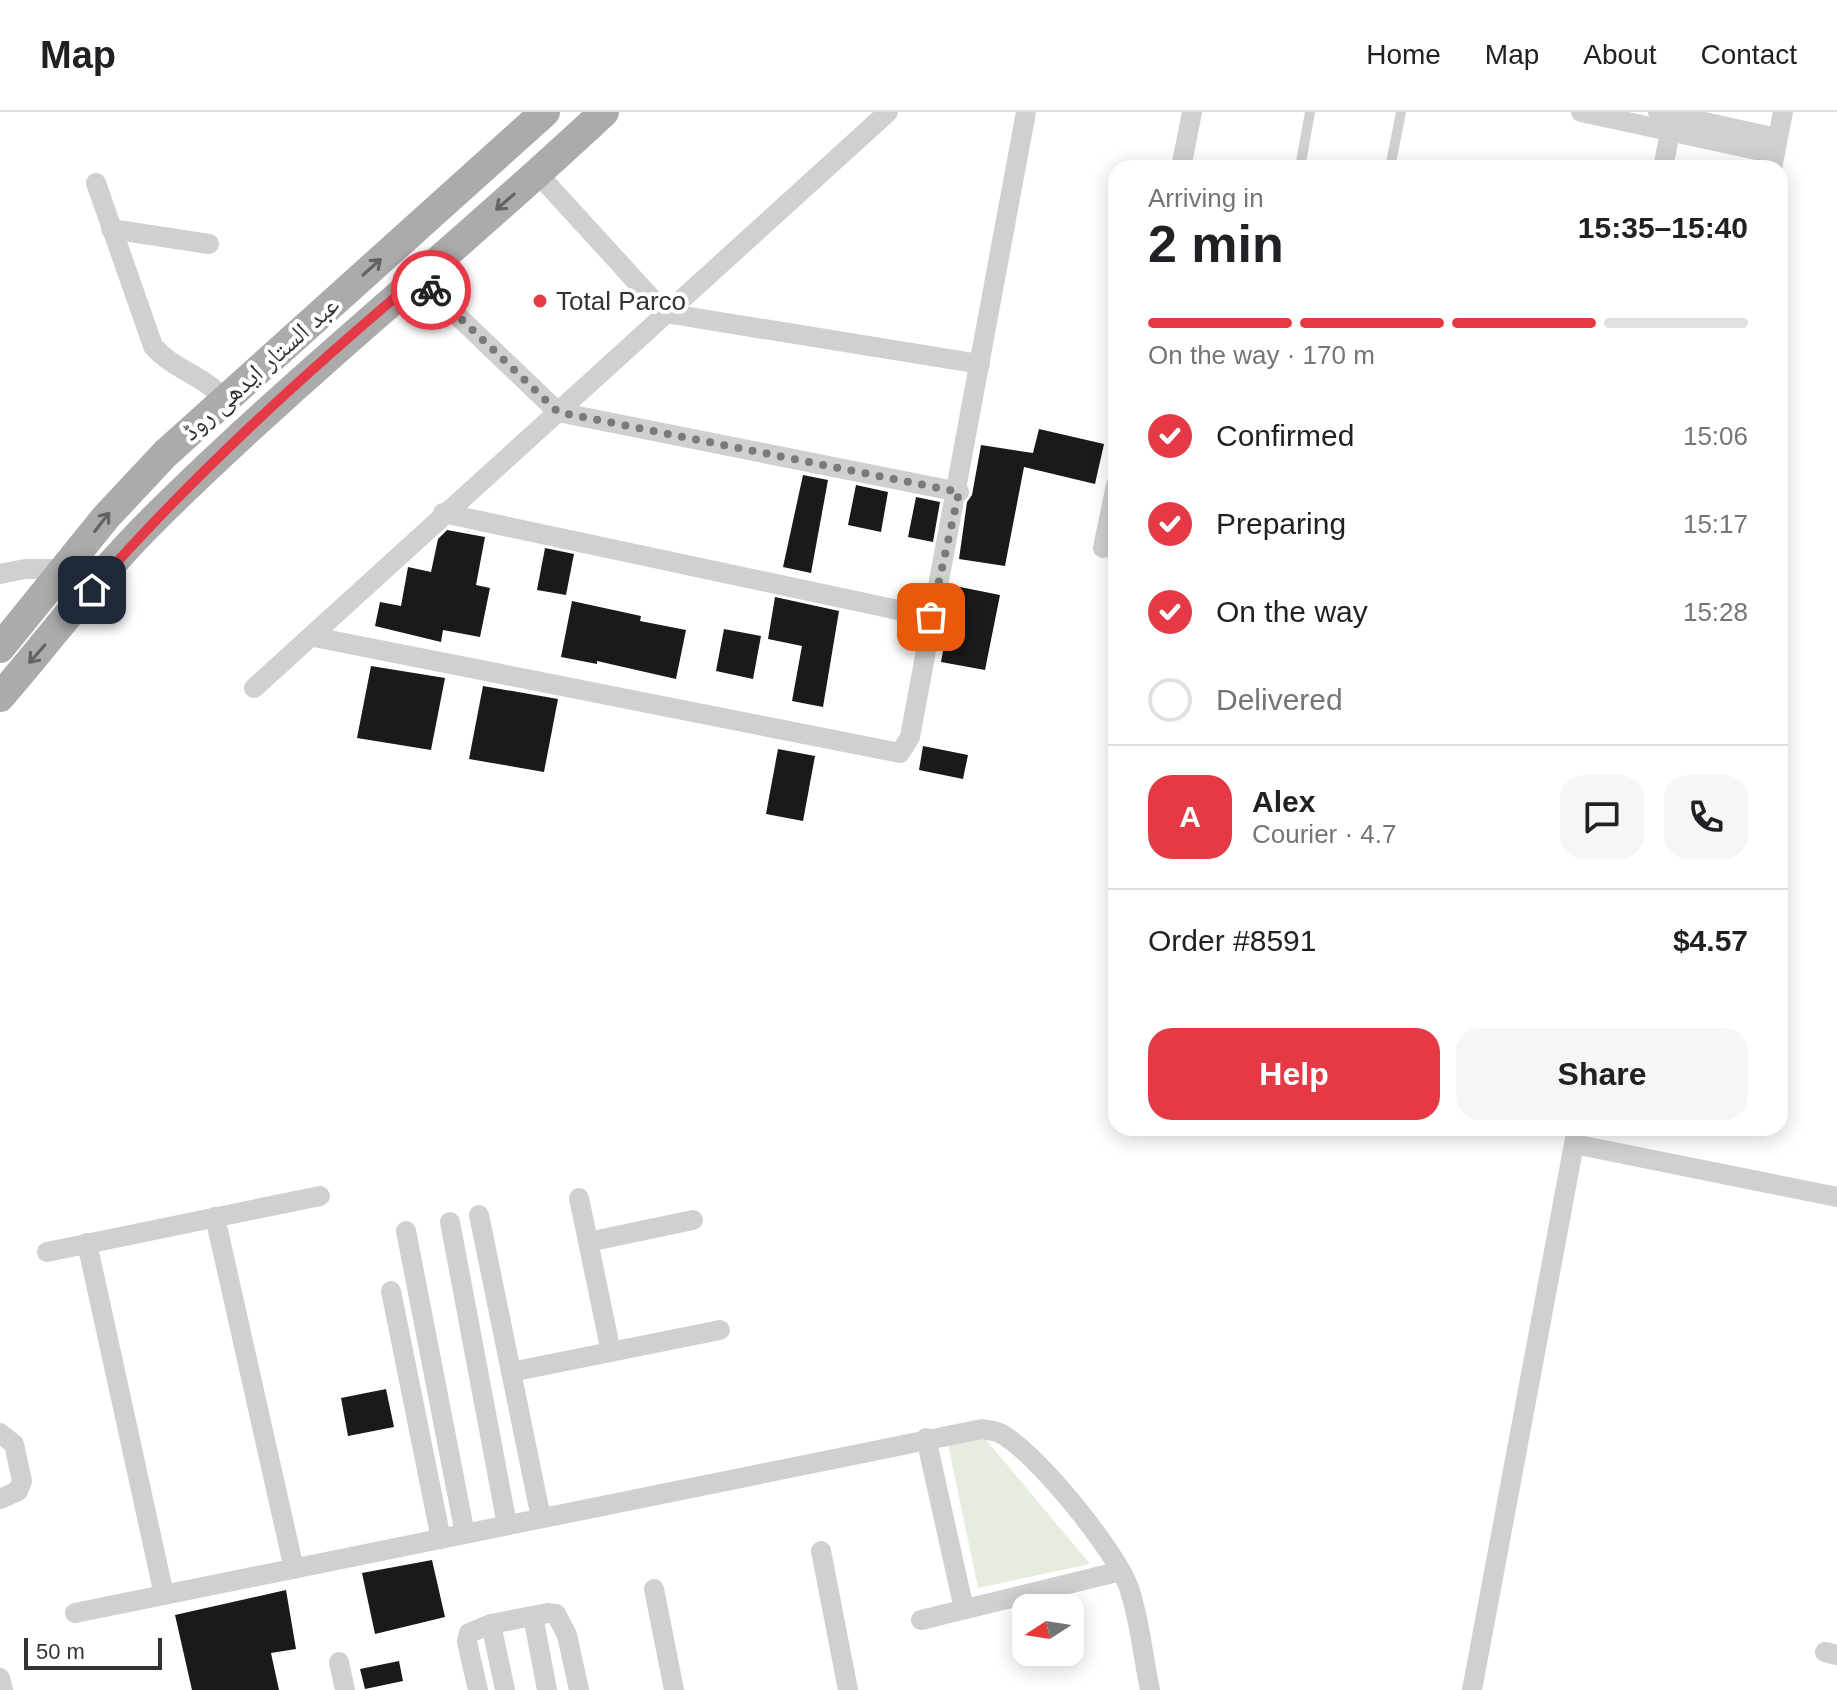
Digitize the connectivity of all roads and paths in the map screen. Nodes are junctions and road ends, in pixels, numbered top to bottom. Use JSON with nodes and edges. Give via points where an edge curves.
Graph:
{"nodes":[{"id":1,"x":545,"y":112,"type":"edge"},
{"id":2,"x":604,"y":112,"type":"edge"},
{"id":3,"x":888,"y":112,"type":"edge"},
{"id":4,"x":1026,"y":112,"type":"edge"},
{"id":5,"x":1192,"y":112,"type":"edge"},
{"id":6,"x":1310,"y":112,"type":"edge"},
{"id":7,"x":1401,"y":112,"type":"edge"},
{"id":8,"x":1581,"y":112,"type":"edge"},
{"id":9,"x":1783,"y":112,"type":"edge"},
{"id":10,"x":1669,"y":117,"type":"edge"},
{"id":11,"x":1775,"y":153,"type":"edge"},
{"id":12,"x":1183,"y":160,"type":"edge"},
{"id":13,"x":1301,"y":160,"type":"edge"},
{"id":14,"x":1392,"y":160,"type":"edge"},
{"id":15,"x":1664,"y":160,"type":"edge"},
{"id":16,"x":538,"y":174,"type":"junction"},
{"id":17,"x":96,"y":183,"type":"dead end"},
{"id":18,"x":111,"y":229,"type":"junction"},
{"id":19,"x":209,"y":244,"type":"dead end"},
{"id":20,"x":418,"y":278,"type":"junction"},
{"id":21,"x":665,"y":313,"type":"junction"},
{"id":22,"x":980,"y":364,"type":"junction"},
{"id":23,"x":224,"y":399,"type":"junction"},
{"id":24,"x":558,"y":412,"type":"junction"},
{"id":25,"x":959,"y":492,"type":"junction"},
{"id":26,"x":443,"y":513,"type":"junction"},
{"id":27,"x":1108,"y":524,"type":"edge"},
{"id":28,"x":1103,"y":548,"type":"dead end"},
{"id":29,"x":67,"y":569,"type":"junction"},
{"id":30,"x":0,"y":574,"type":"edge"},
{"id":31,"x":92,"y":590,"type":"junction"},
{"id":32,"x":931,"y":617,"type":"junction"},
{"id":33,"x":314,"y":637,"type":"junction"},
{"id":34,"x":0,"y":648,"type":"edge"},
{"id":35,"x":254,"y":688,"type":"dead end"},
{"id":36,"x":0,"y":697,"type":"edge"},
{"id":37,"x":1575,"y":1136,"type":"edge"},
{"id":38,"x":320,"y":1196,"type":"dead end"},
{"id":39,"x":1837,"y":1197,"type":"edge"},
{"id":40,"x":579,"y":1198,"type":"dead end"},
{"id":41,"x":479,"y":1215,"type":"dead end"},
{"id":42,"x":215,"y":1217,"type":"junction"},
{"id":43,"x":693,"y":1220,"type":"dead end"},
{"id":44,"x":450,"y":1222,"type":"dead end"},
{"id":45,"x":406,"y":1231,"type":"dead end"},
{"id":46,"x":588,"y":1242,"type":"junction"},
{"id":47,"x":87,"y":1243,"type":"junction"},
{"id":48,"x":47,"y":1252,"type":"dead end"},
{"id":49,"x":391,"y":1291,"type":"dead end"},
{"id":50,"x":720,"y":1330,"type":"dead end"},
{"id":51,"x":611,"y":1352,"type":"junction"},
{"id":52,"x":511,"y":1372,"type":"junction"},
{"id":53,"x":0,"y":1433,"type":"edge"},
{"id":54,"x":926,"y":1438,"type":"junction"},
{"id":55,"x":0,"y":1499,"type":"edge"},
{"id":56,"x":541,"y":1518,"type":"junction"},
{"id":57,"x":507,"y":1525,"type":"junction"},
{"id":58,"x":465,"y":1534,"type":"junction"},
{"id":59,"x":441,"y":1539,"type":"junction"},
{"id":60,"x":821,"y":1551,"type":"dead end"},
{"id":61,"x":294,"y":1569,"type":"junction"},
{"id":62,"x":1121,"y":1571,"type":"junction"},
{"id":63,"x":654,"y":1589,"type":"dead end"},
{"id":64,"x":164,"y":1595,"type":"junction"},
{"id":65,"x":964,"y":1609,"type":"junction"},
{"id":66,"x":75,"y":1613,"type":"dead end"},
{"id":67,"x":533,"y":1616,"type":"junction"},
{"id":68,"x":921,"y":1620,"type":"dead end"},
{"id":69,"x":491,"y":1624,"type":"junction"},
{"id":70,"x":339,"y":1662,"type":"dead end"},
{"id":71,"x":0,"y":1678,"type":"edge"},
{"id":72,"x":1148,"y":1682,"type":"edge"},
{"id":73,"x":3,"y":1690,"type":"edge"},
{"id":74,"x":345,"y":1690,"type":"edge"},
{"id":75,"x":478,"y":1690,"type":"edge"},
{"id":76,"x":505,"y":1690,"type":"edge"},
{"id":77,"x":547,"y":1690,"type":"edge"},
{"id":78,"x":579,"y":1690,"type":"edge"},
{"id":79,"x":674,"y":1690,"type":"edge"},
{"id":80,"x":848,"y":1690,"type":"edge"},
{"id":81,"x":1160,"y":1690,"type":"edge"},
{"id":82,"x":1472,"y":1690,"type":"edge"}],
"edges":[{"from":23,"to":1,"type":"main road","name":"عبد الستار ایدھی روڈ","one_way":true},
{"from":2,"to":16,"type":"main road","name":"عبد الستار ایدھی روڈ"},
{"from":3,"to":21,"type":"street"},
{"from":4,"to":22,"type":"street"},
{"from":5,"to":12,"type":"street"},
{"from":6,"to":13,"type":"lane"},
{"from":7,"to":14,"type":"lane"},
{"from":8,"to":10,"type":"street"},
{"from":9,"to":11,"type":"street"},
{"from":10,"to":11,"type":"street"},
{"from":10,"to":15,"type":"street"},
{"from":16,"to":20,"type":"main road","name":"عبد الستار ایدھی روڈ","one_way":true},
{"from":16,"to":21,"type":"street"},
{"from":17,"to":18,"type":"street"},
{"from":18,"to":19,"type":"street"},
{"from":18,"to":23,"type":"street","via":[[153,346]]},
{"from":20,"to":24,"type":"street"},
{"from":20,"to":31,"type":"main road","name":"عبد الستار ایدھی روڈ","via":[[177,497]]},
{"from":21,"to":22,"type":"street"},
{"from":21,"to":24,"type":"street"},
{"from":22,"to":25,"type":"street"},
{"from":29,"to":23,"type":"main road","name":"عبد الستار ایدھی روڈ","one_way":true,"via":[[106,517]]},
{"from":24,"to":25,"type":"street"},
{"from":24,"to":26,"type":"street"},
{"from":25,"to":32,"type":"street"},
{"from":26,"to":32,"type":"street"},
{"from":26,"to":33,"type":"street"},
{"from":27,"to":28,"type":"street"},
{"from":29,"to":30,"type":"street"},
{"from":29,"to":31,"type":"main road"},
{"from":29,"to":34,"type":"main road","name":"عبد الستار ایدھی روڈ"},
{"from":31,"to":36,"type":"main road","name":"عبد الستار ایدھی روڈ","one_way":true},
{"from":32,"to":33,"type":"street","via":[[910,737],[900,753]]},
{"from":33,"to":35,"type":"street"},
{"from":37,"to":39,"type":"street"},
{"from":37,"to":82,"type":"street"},
{"from":38,"to":42,"type":"street"},
{"from":40,"to":46,"type":"street"},
{"from":41,"to":52,"type":"street"},
{"from":42,"to":47,"type":"street"},
{"from":42,"to":61,"type":"street"},
{"from":43,"to":46,"type":"street"},
{"from":44,"to":57,"type":"street"},
{"from":45,"to":58,"type":"street"},
{"from":46,"to":51,"type":"street"},
{"from":47,"to":48,"type":"street"},
{"from":47,"to":64,"type":"street"},
{"from":49,"to":59,"type":"street"},
{"from":50,"to":51,"type":"street"},
{"from":51,"to":52,"type":"street"},
{"from":52,"to":56,"type":"street"},
{"from":53,"to":55,"type":"street","via":[[14,1444],[22,1481],[18,1491]]},
{"from":54,"to":56,"type":"street"},
{"from":54,"to":62,"type":"street","via":[[982,1429],[1000,1433],[1075,1505]]},
{"from":54,"to":65,"type":"street"},
{"from":56,"to":57,"type":"street"},
{"from":57,"to":58,"type":"street"},
{"from":58,"to":59,"type":"street"},
{"from":59,"to":61,"type":"street"},
{"from":60,"to":80,"type":"street"},
{"from":61,"to":64,"type":"street"},
{"from":62,"to":65,"type":"street"},
{"from":62,"to":72,"type":"street"},
{"from":63,"to":79,"type":"street"},
{"from":64,"to":66,"type":"street"},
{"from":65,"to":68,"type":"street"},
{"from":67,"to":69,"type":"street"},
{"from":67,"to":77,"type":"street"},
{"from":67,"to":78,"type":"street","via":[[556,1614],[567,1635]]},
{"from":69,"to":75,"type":"street","via":[[469,1633],[467,1642]]},
{"from":69,"to":76,"type":"street"},
{"from":70,"to":74,"type":"street"},
{"from":71,"to":73,"type":"street"},
{"from":72,"to":81,"type":"street"}]}
